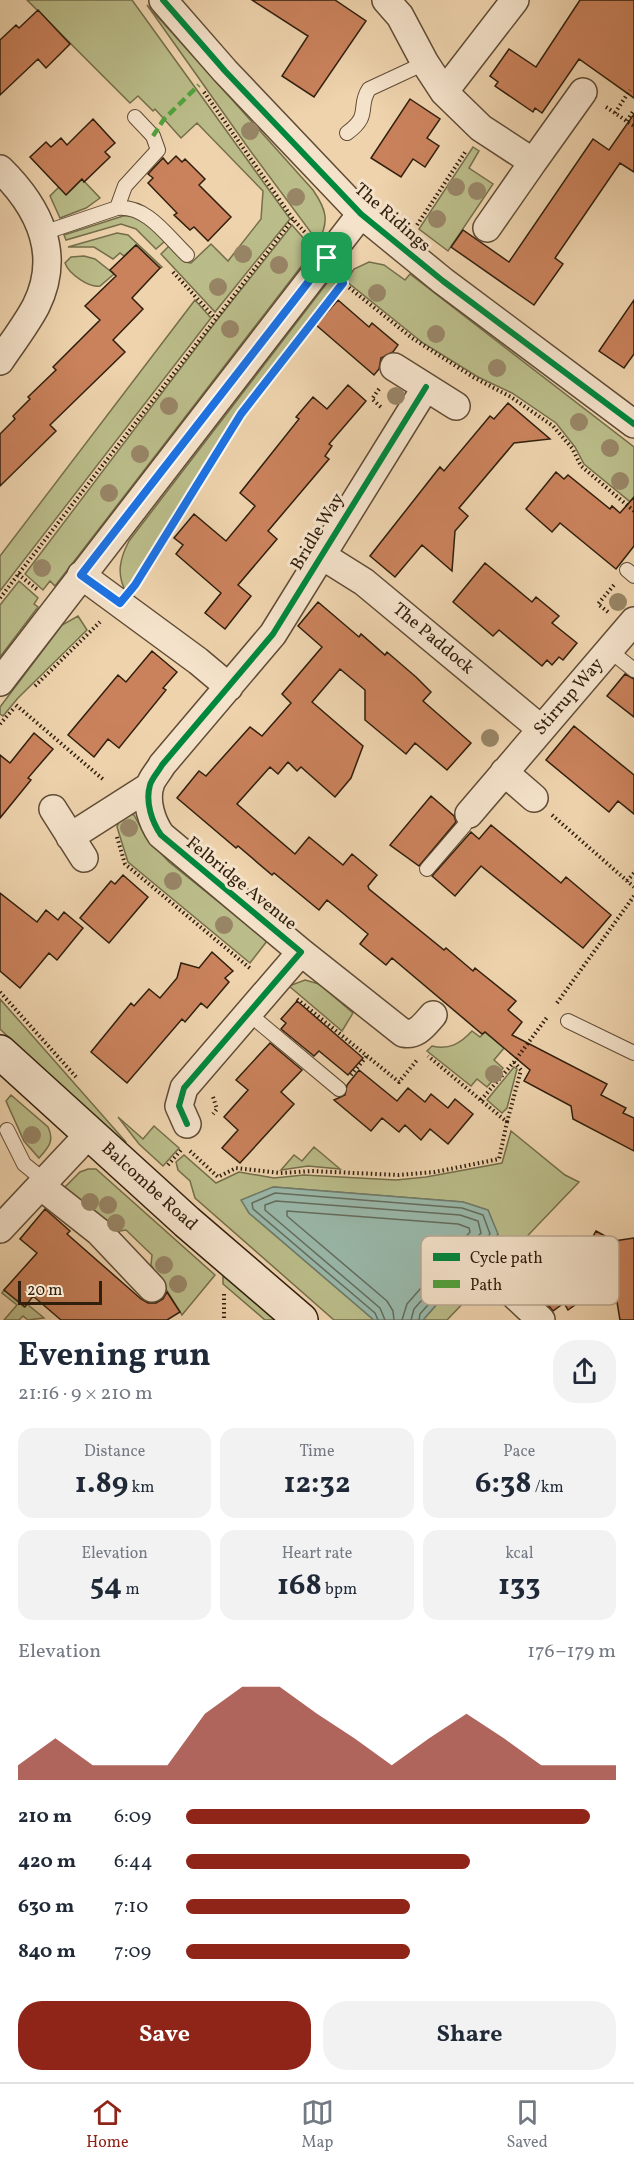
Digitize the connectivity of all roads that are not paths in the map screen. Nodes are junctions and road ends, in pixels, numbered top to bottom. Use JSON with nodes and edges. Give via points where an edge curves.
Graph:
{"nodes":[{"id":1,"x":163,"y":0,"type":"edge"},
{"id":2,"x":386,"y":0,"type":"edge"},
{"id":3,"x":515,"y":0,"type":"edge"},
{"id":4,"x":425,"y":63,"type":"junction"},
{"id":5,"x":444,"y":92,"type":"junction"},
{"id":6,"x":583,"y":92,"type":"road end"},
{"id":7,"x":135,"y":117,"type":"dead end"},
{"id":8,"x":347,"y":133,"type":"dead end"},
{"id":9,"x":533,"y":162,"type":"junction"},
{"id":10,"x":3,"y":178,"type":"edge"},
{"id":11,"x":117,"y":208,"type":"junction"},
{"id":12,"x":361,"y":214,"type":"junction"},
{"id":13,"x":487,"y":228,"type":"dead end"},
{"id":14,"x":43,"y":233,"type":"junction"},
{"id":15,"x":187,"y":255,"type":"dead end"},
{"id":16,"x":0,"y":361,"type":"edge"},
{"id":17,"x":394,"y":367,"type":"dead end"},
{"id":18,"x":426,"y":387,"type":"junction"},
{"id":19,"x":456,"y":406,"type":"dead end"},
{"id":20,"x":634,"y":424,"type":"edge"},
{"id":21,"x":321,"y":555,"type":"junction"},
{"id":22,"x":81,"y":575,"type":"junction"},
{"id":23,"x":631,"y":625,"type":"edge"},
{"id":24,"x":609,"y":650,"type":"junction"},
{"id":25,"x":634,"y":670,"type":"edge"},
{"id":26,"x":0,"y":682,"type":"edge"},
{"id":27,"x":229,"y":687,"type":"junction"},
{"id":28,"x":541,"y":729,"type":"junction"},
{"id":29,"x":504,"y":772,"type":"junction"},
{"id":30,"x":150,"y":786,"type":"junction"},
{"id":31,"x":534,"y":798,"type":"road end"},
{"id":32,"x":53,"y":808,"type":"dead end"},
{"id":33,"x":468,"y":814,"type":"joint"},
{"id":34,"x":428,"y":869,"type":"dead end"},
{"id":35,"x":301,"y":952,"type":"junction"},
{"id":36,"x":248,"y":1013,"type":"junction"},
{"id":37,"x":433,"y":1015,"type":"dead end"},
{"id":38,"x":568,"y":1021,"type":"dead end"},
{"id":39,"x":0,"y":1052,"type":"edge"},
{"id":40,"x":634,"y":1053,"type":"edge"},
{"id":41,"x":339,"y":1089,"type":"dead end"},
{"id":42,"x":187,"y":1124,"type":"dead end"},
{"id":43,"x":7,"y":1130,"type":"dead end"},
{"id":44,"x":90,"y":1133,"type":"junction"},
{"id":45,"x":44,"y":1184,"type":"junction"},
{"id":46,"x":0,"y":1229,"type":"edge"},
{"id":47,"x":152,"y":1288,"type":"dead end"},
{"id":48,"x":525,"y":1305,"type":"edge"},
{"id":49,"x":301,"y":1320,"type":"edge"},
{"id":50,"x":541,"y":1320,"type":"edge"}],
"edges":[{"from":1,"to":12,"type":"street","name":"The Ridings"},
{"from":2,"to":4,"type":"street","via":[[409,29]]},
{"from":3,"to":5,"type":"street"},
{"from":4,"to":5,"type":"street"},
{"from":4,"to":8,"type":"lane","via":[[369,89],[361,120]]},
{"from":5,"to":9,"type":"street","via":[[481,128]]},
{"from":6,"to":9,"type":"street"},
{"from":7,"to":11,"type":"lane","via":[[153,136],[158,150],[125,186]]},
{"from":9,"to":13,"type":"street"},
{"from":10,"to":14,"type":"street","via":[[30,204]]},
{"from":11,"to":14,"type":"lane"},
{"from":11,"to":15,"type":"lane","via":[[140,210]]},
{"from":12,"to":20,"type":"street","name":"The Ridings"},
{"from":12,"to":22,"type":"street"},
{"from":14,"to":16,"type":"street","via":[[46,272],[42,289],[36,306]]},
{"from":17,"to":18,"type":"street"},
{"from":18,"to":19,"type":"street"},
{"from":18,"to":21,"type":"street","name":"Bridle Way"},
{"from":21,"to":27,"type":"street","name":"Bridle Way","via":[[273,634]]},
{"from":21,"to":28,"type":"street","name":"The Paddock","via":[[364,582]]},
{"from":22,"to":26,"type":"street"},
{"from":22,"to":27,"type":"street"},
{"from":23,"to":24,"type":"street","name":"Stirrup Way"},
{"from":24,"to":25,"type":"lane"},
{"from":24,"to":28,"type":"street","name":"Stirrup Way"},
{"from":27,"to":30,"type":"street","via":[[162,765]]},
{"from":28,"to":29,"type":"street","name":"Stirrup Way"},
{"from":29,"to":31,"type":"street"},
{"from":29,"to":33,"type":"street","name":"Stirrup Way"},
{"from":30,"to":32,"type":"street","via":[[77,847]]},
{"from":30,"to":35,"type":"street","name":"Felbridge Avenue","via":[[151,813],[161,835]]},
{"from":33,"to":34,"type":"lane","via":[[464,826]]},
{"from":35,"to":36,"type":"street","name":"Felbridge Avenue"},
{"from":35,"to":37,"type":"street","name":"Felbridge Avenue","via":[[403,1033],[416,1032]]},
{"from":36,"to":41,"type":"lane"},
{"from":36,"to":42,"type":"street","name":"Felbridge Avenue","via":[[184,1088],[178,1106]]},
{"from":38,"to":40,"type":"lane"},
{"from":39,"to":44,"type":"main road","name":"Balcombe Road"},
{"from":43,"to":45,"type":"lane","via":[[24,1164]]},
{"from":44,"to":45,"type":"street"},
{"from":44,"to":49,"type":"main road","name":"Balcombe Road"},
{"from":45,"to":46,"type":"street"},
{"from":45,"to":47,"type":"street","via":[[99,1232]]},
{"from":48,"to":50,"type":"street"}]}
